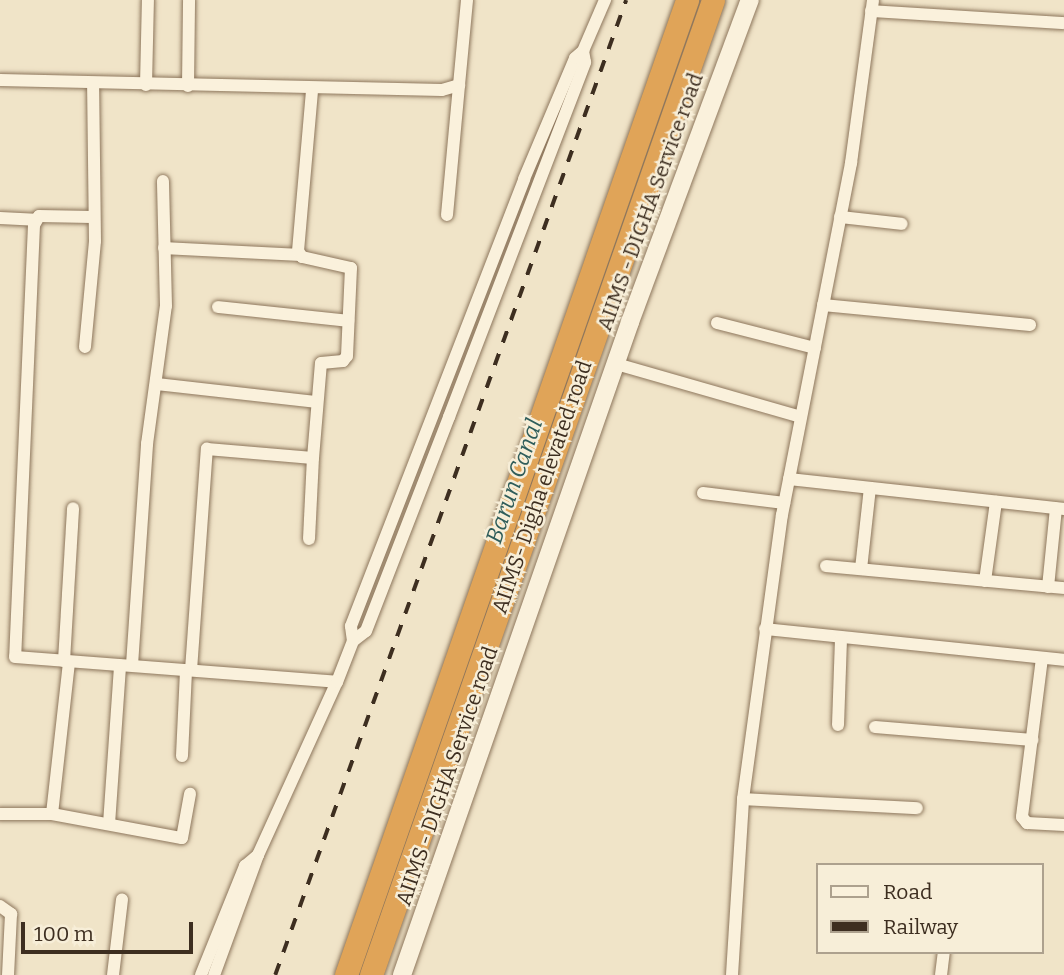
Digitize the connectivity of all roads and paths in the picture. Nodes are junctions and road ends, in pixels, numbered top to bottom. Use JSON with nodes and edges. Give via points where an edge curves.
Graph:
{"nodes":[{"id":1,"x":148,"y":0,"type":"edge"},
{"id":2,"x":189,"y":0,"type":"edge"},
{"id":3,"x":467,"y":0,"type":"edge"},
{"id":4,"x":605,"y":0,"type":"edge"},
{"id":5,"x":687,"y":0,"type":"edge"},
{"id":6,"x":713,"y":0,"type":"edge"},
{"id":7,"x":750,"y":0,"type":"edge"},
{"id":8,"x":872,"y":6,"type":"edge"},
{"id":9,"x":1064,"y":23,"type":"edge"},
{"id":10,"x":0,"y":80,"type":"edge"},
{"id":11,"x":93,"y":83,"type":"junction"},
{"id":12,"x":146,"y":85,"type":"junction"},
{"id":13,"x":188,"y":86,"type":"junction"},
{"id":14,"x":459,"y":86,"type":"junction"},
{"id":15,"x":312,"y":90,"type":"junction"},
{"id":16,"x":163,"y":181,"type":"dead end"},
{"id":17,"x":447,"y":215,"type":"dead end"},
{"id":18,"x":92,"y":217,"type":"junction"},
{"id":19,"x":840,"y":217,"type":"junction"},
{"id":20,"x":0,"y":218,"type":"edge"},
{"id":21,"x":35,"y":220,"type":"junction"},
{"id":22,"x":902,"y":224,"type":"dead end"},
{"id":23,"x":164,"y":248,"type":"junction"},
{"id":24,"x":300,"y":255,"type":"junction"},
{"id":25,"x":823,"y":305,"type":"junction"},
{"id":26,"x":218,"y":307,"type":"dead end"},
{"id":27,"x":348,"y":321,"type":"junction"},
{"id":28,"x":717,"y":323,"type":"dead end"},
{"id":29,"x":1030,"y":325,"type":"dead end"},
{"id":30,"x":85,"y":347,"type":"dead end"},
{"id":31,"x":815,"y":348,"type":"junction"},
{"id":32,"x":615,"y":364,"type":"junction"},
{"id":33,"x":156,"y":384,"type":"junction"},
{"id":34,"x":316,"y":402,"type":"junction"},
{"id":35,"x":801,"y":417,"type":"junction"},
{"id":36,"x":313,"y":458,"type":"junction"},
{"id":37,"x":789,"y":479,"type":"junction"},
{"id":38,"x":870,"y":488,"type":"junction"},
{"id":39,"x":703,"y":493,"type":"dead end"},
{"id":40,"x":996,"y":502,"type":"junction"},
{"id":41,"x":784,"y":503,"type":"junction"},
{"id":42,"x":73,"y":508,"type":"dead end"},
{"id":43,"x":1060,"y":509,"type":"edge"},
{"id":44,"x":309,"y":539,"type":"dead end"},
{"id":45,"x":826,"y":566,"type":"dead end"},
{"id":46,"x":861,"y":569,"type":"junction"},
{"id":47,"x":985,"y":581,"type":"junction"},
{"id":48,"x":1048,"y":587,"type":"junction"},
{"id":49,"x":1064,"y":588,"type":"edge"},
{"id":50,"x":765,"y":629,"type":"junction"},
{"id":51,"x":841,"y":638,"type":"junction"},
{"id":52,"x":1042,"y":658,"type":"junction"},
{"id":53,"x":1064,"y":660,"type":"edge"},
{"id":54,"x":67,"y":661,"type":"junction"},
{"id":55,"x":126,"y":665,"type":"junction"},
{"id":56,"x":189,"y":670,"type":"junction"},
{"id":57,"x":337,"y":682,"type":"junction"},
{"id":58,"x":838,"y":725,"type":"dead end"},
{"id":59,"x":875,"y":727,"type":"dead end"},
{"id":60,"x":1032,"y":740,"type":"junction"},
{"id":61,"x":183,"y":756,"type":"dead end"},
{"id":62,"x":190,"y":794,"type":"dead end"},
{"id":63,"x":743,"y":799,"type":"junction"},
{"id":64,"x":917,"y":808,"type":"dead end"},
{"id":65,"x":0,"y":814,"type":"edge"},
{"id":66,"x":51,"y":814,"type":"junction"},
{"id":67,"x":109,"y":824,"type":"junction"},
{"id":68,"x":1064,"y":825,"type":"edge"},
{"id":69,"x":258,"y":855,"type":"junction"},
{"id":70,"x":122,"y":900,"type":"dead end"},
{"id":71,"x":0,"y":906,"type":"edge"},
{"id":72,"x":944,"y":954,"type":"edge"},
{"id":73,"x":8,"y":975,"type":"edge"},
{"id":74,"x":113,"y":975,"type":"edge"},
{"id":75,"x":201,"y":975,"type":"edge"},
{"id":76,"x":214,"y":975,"type":"edge"},
{"id":77,"x":346,"y":975,"type":"edge"},
{"id":78,"x":371,"y":975,"type":"edge"},
{"id":79,"x":402,"y":975,"type":"edge"},
{"id":80,"x":732,"y":975,"type":"edge"},
{"id":81,"x":941,"y":975,"type":"edge"}],
"edges":[{"from":1,"to":12,"type":"street"},
{"from":2,"to":13,"type":"street"},
{"from":3,"to":14,"type":"street"},
{"from":4,"to":57,"type":"street","via":[[366,631],[353,641]]},
{"from":5,"to":77,"type":"highway","name":"AIIMS- Digha elevated road"},
{"from":6,"to":78,"type":"highway","name":"AIIMS- Digha elevated road"},
{"from":7,"to":32,"type":"main road","name":"AIIMS - DIGHA Service road"},
{"from":8,"to":9,"type":"street"},
{"from":8,"to":19,"type":"street"},
{"from":10,"to":11,"type":"street"},
{"from":11,"to":12,"type":"street"},
{"from":11,"to":18,"type":"street"},
{"from":12,"to":13,"type":"street"},
{"from":13,"to":15,"type":"street"},
{"from":14,"to":15,"type":"street","via":[[442,90]]},
{"from":14,"to":17,"type":"street"},
{"from":15,"to":24,"type":"street"},
{"from":16,"to":23,"type":"street"},
{"from":18,"to":21,"type":"street","via":[[43,216]]},
{"from":18,"to":30,"type":"street","via":[[95,241]]},
{"from":19,"to":22,"type":"street"},
{"from":19,"to":25,"type":"street"},
{"from":20,"to":21,"type":"street"},
{"from":21,"to":54,"type":"street","via":[[13,650],[23,661]]},
{"from":23,"to":24,"type":"street"},
{"from":23,"to":33,"type":"street","via":[[166,306]]},
{"from":24,"to":27,"type":"street","via":[[351,268]]},
{"from":25,"to":29,"type":"street"},
{"from":25,"to":31,"type":"street"},
{"from":26,"to":27,"type":"street"},
{"from":27,"to":34,"type":"street","via":[[346,359],[322,361]]},
{"from":28,"to":31,"type":"street"},
{"from":31,"to":35,"type":"street"},
{"from":32,"to":35,"type":"street"},
{"from":32,"to":79,"type":"main road","name":"AIIMS - DIGHA Service road"},
{"from":33,"to":34,"type":"street"},
{"from":33,"to":55,"type":"street"},
{"from":34,"to":36,"type":"street"},
{"from":35,"to":37,"type":"street"},
{"from":36,"to":44,"type":"street"},
{"from":36,"to":56,"type":"street","via":[[207,449]]},
{"from":37,"to":38,"type":"street"},
{"from":37,"to":41,"type":"street"},
{"from":38,"to":40,"type":"street"},
{"from":38,"to":46,"type":"street"},
{"from":39,"to":41,"type":"street"},
{"from":40,"to":43,"type":"street"},
{"from":40,"to":47,"type":"street"},
{"from":41,"to":50,"type":"street"},
{"from":42,"to":54,"type":"street"},
{"from":43,"to":48,"type":"street"},
{"from":45,"to":46,"type":"street"},
{"from":46,"to":47,"type":"street"},
{"from":47,"to":48,"type":"street"},
{"from":48,"to":49,"type":"street"},
{"from":50,"to":51,"type":"street"},
{"from":50,"to":63,"type":"street"},
{"from":51,"to":52,"type":"street"},
{"from":51,"to":58,"type":"street"},
{"from":52,"to":53,"type":"street"},
{"from":52,"to":60,"type":"street"},
{"from":54,"to":55,"type":"street"},
{"from":54,"to":66,"type":"street"},
{"from":55,"to":56,"type":"street"},
{"from":55,"to":67,"type":"street"},
{"from":56,"to":57,"type":"street"},
{"from":56,"to":61,"type":"street"},
{"from":57,"to":69,"type":"street"},
{"from":59,"to":60,"type":"street"},
{"from":60,"to":68,"type":"street","via":[[1023,820]]},
{"from":62,"to":67,"type":"street","via":[[182,838]]},
{"from":63,"to":64,"type":"street"},
{"from":63,"to":80,"type":"street"},
{"from":65,"to":66,"type":"street"},
{"from":66,"to":67,"type":"street"},
{"from":69,"to":75,"type":"street","via":[[246,866]]},
{"from":69,"to":76,"type":"street"},
{"from":70,"to":74,"type":"street"},
{"from":71,"to":73,"type":"street","via":[[9,909],[11,918]]},
{"from":72,"to":81,"type":"street"}]}
